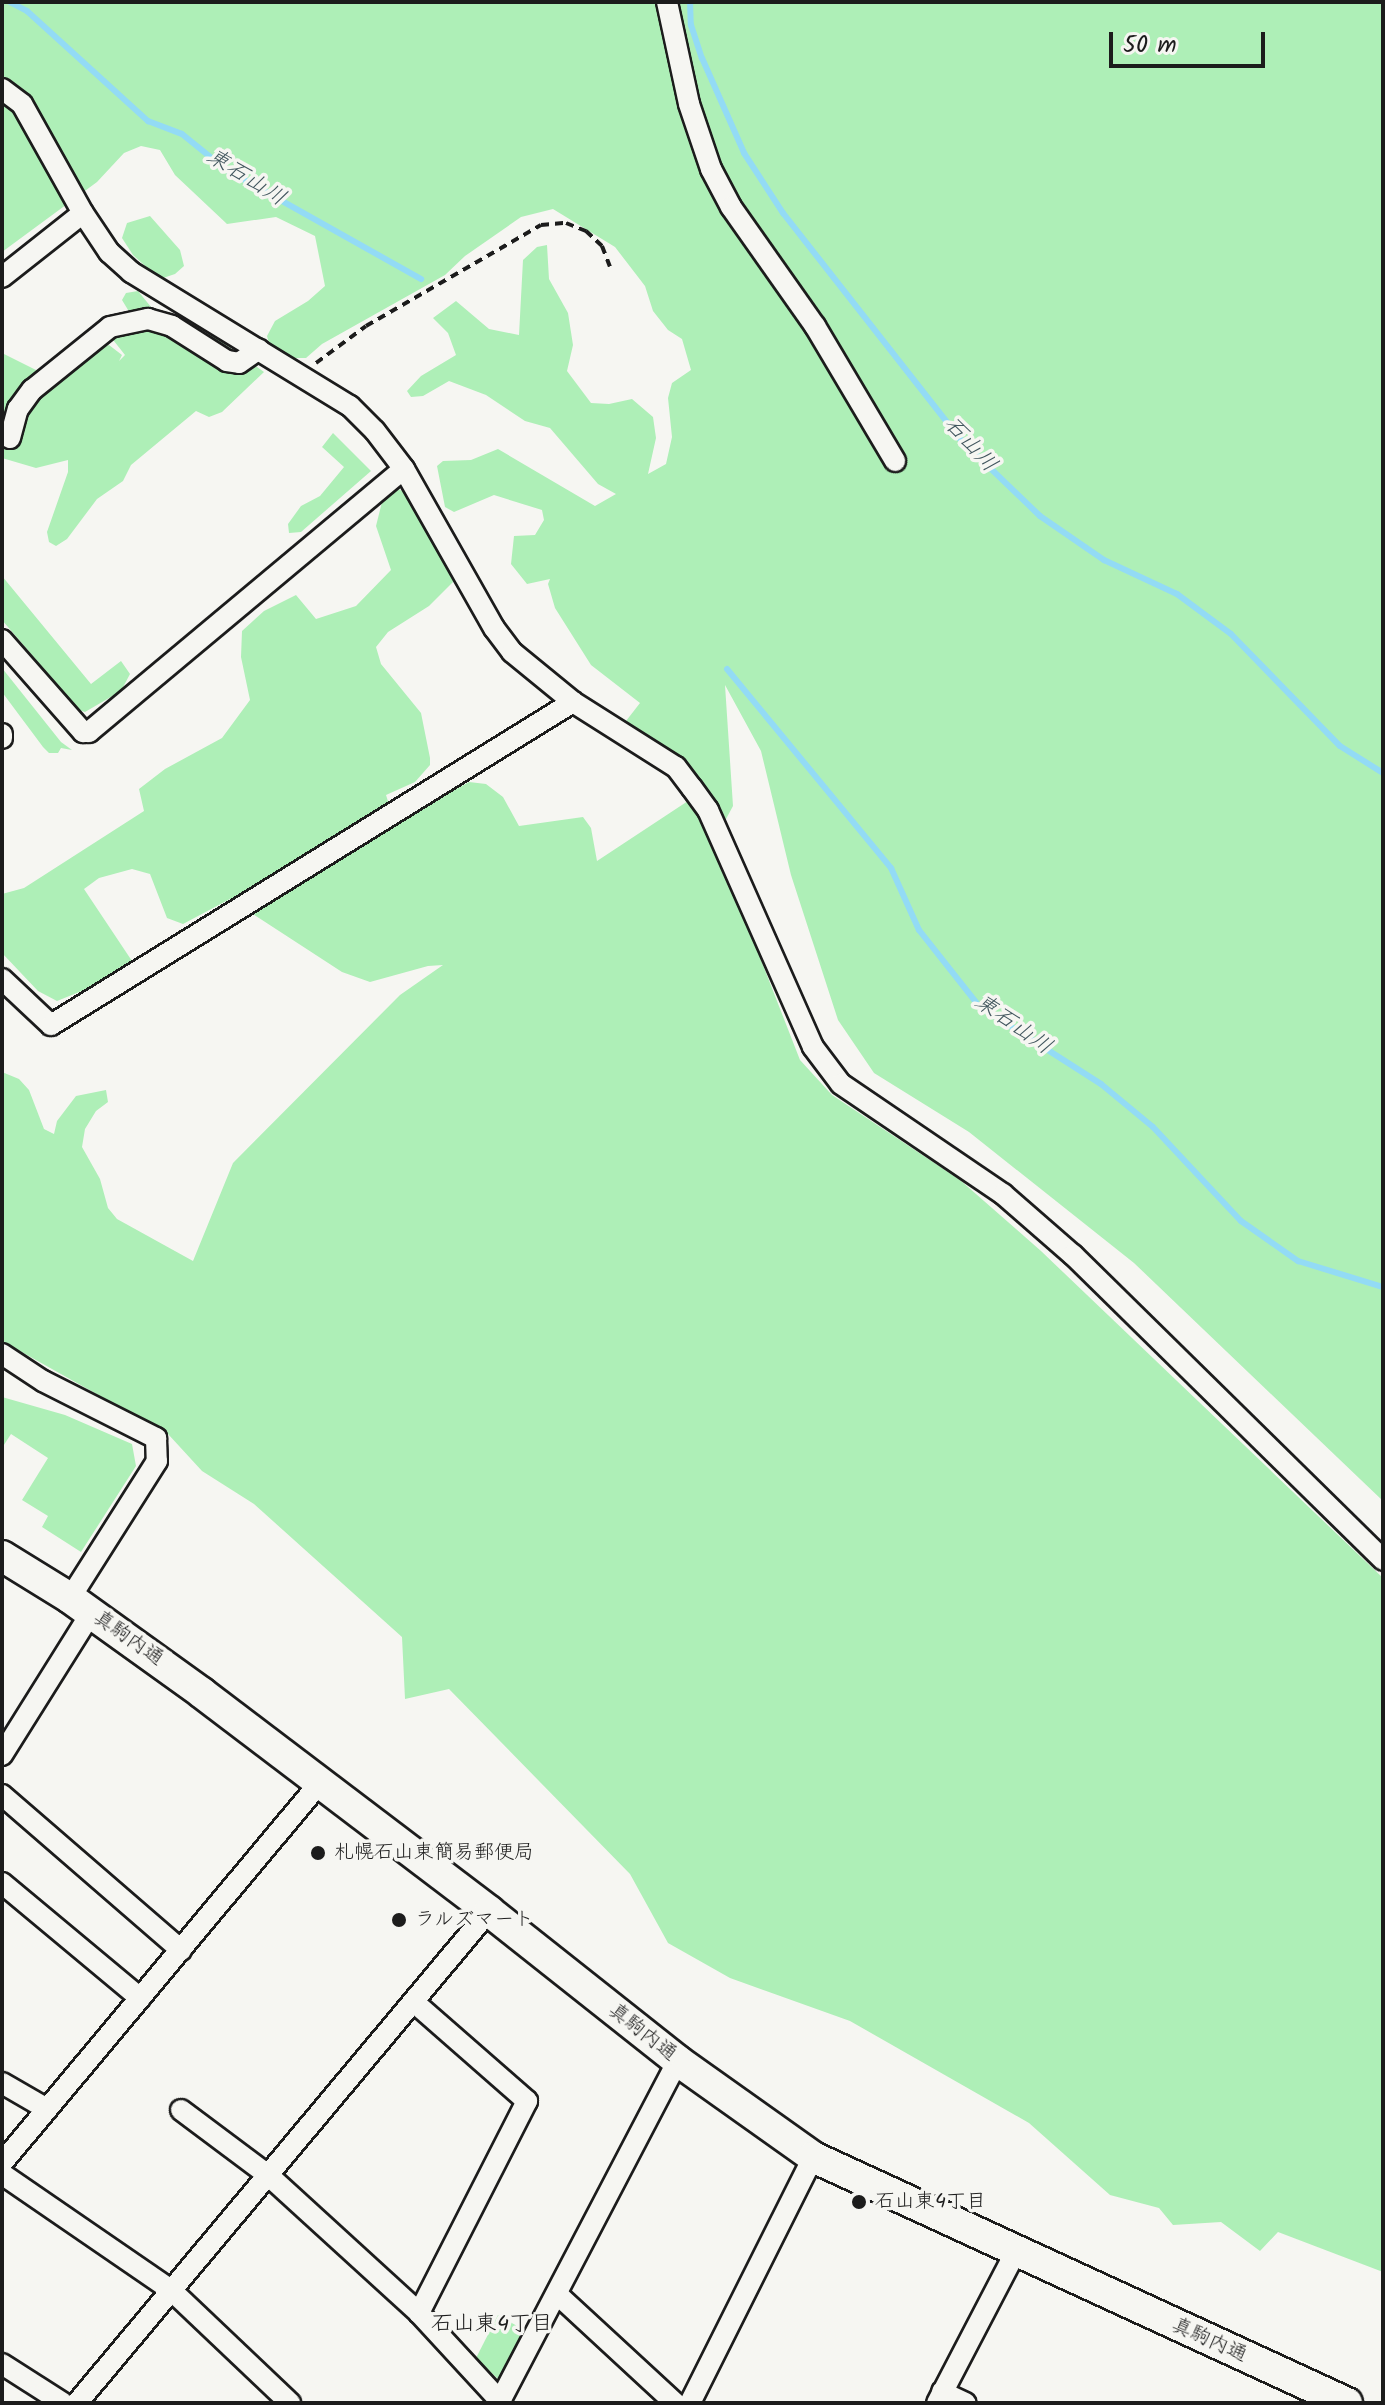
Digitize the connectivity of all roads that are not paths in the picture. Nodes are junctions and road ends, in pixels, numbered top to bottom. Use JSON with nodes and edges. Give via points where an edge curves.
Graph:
{"nodes":[{"id":1,"x":667,"y":2,"type":"edge"},
{"id":2,"x":2,"y":89,"type":"edge"},
{"id":3,"x":83,"y":213,"type":"junction"},
{"id":4,"x":2,"y":277,"type":"edge"},
{"id":5,"x":259,"y":349,"type":"junction"},
{"id":6,"x":10,"y":438,"type":"dead end"},
{"id":7,"x":895,"y":461,"type":"dead end"},
{"id":8,"x":404,"y":469,"type":"junction"},
{"id":9,"x":2,"y":640,"type":"edge"},
{"id":10,"x":573,"y":702,"type":"junction"},
{"id":11,"x":2,"y":979,"type":"edge"},
{"id":12,"x":2,"y":1354,"type":"edge"},
{"id":13,"x":2,"y":1556,"type":"edge"},
{"id":14,"x":1383,"y":1560,"type":"edge"},
{"id":15,"x":80,"y":1606,"type":"junction"},
{"id":16,"x":10,"y":1725,"type":"edge"},
{"id":17,"x":2,"y":1755,"type":"edge"},
{"id":18,"x":320,"y":1783,"type":"junction"},
{"id":19,"x":2,"y":1795,"type":"edge"},
{"id":20,"x":2,"y":1883,"type":"edge"},
{"id":21,"x":489,"y":1911,"type":"junction"},
{"id":22,"x":181,"y":1950,"type":"junction"},
{"id":23,"x":140,"y":1998,"type":"junction"},
{"id":24,"x":415,"y":2003,"type":"junction"},
{"id":25,"x":678,"y":2061,"type":"junction"},
{"id":26,"x":2,"y":2083,"type":"edge"},
{"id":27,"x":47,"y":2109,"type":"junction"},
{"id":28,"x":181,"y":2110,"type":"dead end"},
{"id":29,"x":813,"y":2157,"type":"junction"},
{"id":30,"x":2,"y":2163,"type":"edge"},
{"id":31,"x":2,"y":2174,"type":"edge"},
{"id":32,"x":268,"y":2175,"type":"junction"},
{"id":33,"x":1015,"y":2253,"type":"junction"},
{"id":34,"x":172,"y":2291,"type":"junction"},
{"id":35,"x":558,"y":2295,"type":"junction"},
{"id":36,"x":419,"y":2313,"type":"junction"},
{"id":37,"x":2,"y":2364,"type":"edge"},
{"id":38,"x":940,"y":2397,"type":"edge"},
{"id":39,"x":501,"y":2402,"type":"edge"},
{"id":40,"x":63,"y":2403,"type":"edge"},
{"id":41,"x":77,"y":2403,"type":"edge"},
{"id":42,"x":290,"y":2403,"type":"edge"},
{"id":43,"x":675,"y":2403,"type":"edge"},
{"id":44,"x":690,"y":2403,"type":"edge"},
{"id":45,"x":966,"y":2403,"type":"edge"},
{"id":46,"x":1347,"y":2403,"type":"edge"}],
"edges":[{"from":1,"to":7,"type":"street","via":[[689,104],[711,169],[731,207],[815,326]]},
{"from":2,"to":3,"type":"street","via":[[22,104]]},
{"from":3,"to":4,"type":"street"},
{"from":3,"to":5,"type":"street","via":[[109,252],[131,272]]},
{"from":5,"to":6,"type":"street","via":[[239,363],[227,361],[172,326],[148,319],[110,327],[32,390],[18,409]]},
{"from":5,"to":8,"type":"street","via":[[350,406]]},
{"from":8,"to":9,"type":"street","via":[[89,732],[83,732]]},
{"from":8,"to":10,"type":"street","via":[[494,628],[512,652]]},
{"from":10,"to":11,"type":"street","via":[[51,1025]]},
{"from":10,"to":14,"type":"street","via":[[676,767],[708,810],[813,1047],[841,1084],[1003,1194],[1061,1244]]},
{"from":12,"to":15,"type":"street","via":[[43,1381],[156,1438],[157,1461]]},
{"from":13,"to":15,"type":"highway","name":"真駒内通"},
{"from":15,"to":16,"type":"street"},
{"from":15,"to":18,"type":"highway","name":"真駒内通"},
{"from":16,"to":17,"type":"street"},
{"from":18,"to":21,"type":"highway","name":"真駒内通"},
{"from":18,"to":22,"type":"street"},
{"from":19,"to":22,"type":"street"},
{"from":20,"to":23,"type":"street"},
{"from":21,"to":24,"type":"street"},
{"from":21,"to":25,"type":"highway","name":"真駒内通"},
{"from":22,"to":23,"type":"street"},
{"from":23,"to":27,"type":"street"},
{"from":24,"to":32,"type":"street"},
{"from":24,"to":36,"type":"street","via":[[527,2101]]},
{"from":25,"to":29,"type":"highway","name":"真駒内通"},
{"from":25,"to":35,"type":"street"},
{"from":26,"to":27,"type":"street"},
{"from":27,"to":30,"type":"street"},
{"from":28,"to":32,"type":"street"},
{"from":29,"to":33,"type":"highway","name":"真駒内通"},
{"from":29,"to":44,"type":"street"},
{"from":31,"to":34,"type":"street"},
{"from":32,"to":34,"type":"street"},
{"from":32,"to":36,"type":"street"},
{"from":33,"to":38,"type":"street"},
{"from":33,"to":46,"type":"highway","name":"真駒内通"},
{"from":34,"to":41,"type":"street"},
{"from":34,"to":42,"type":"street"},
{"from":35,"to":39,"type":"street"},
{"from":35,"to":43,"type":"street"},
{"from":36,"to":39,"type":"street"},
{"from":37,"to":40,"type":"street"},
{"from":38,"to":45,"type":"street"}]}
